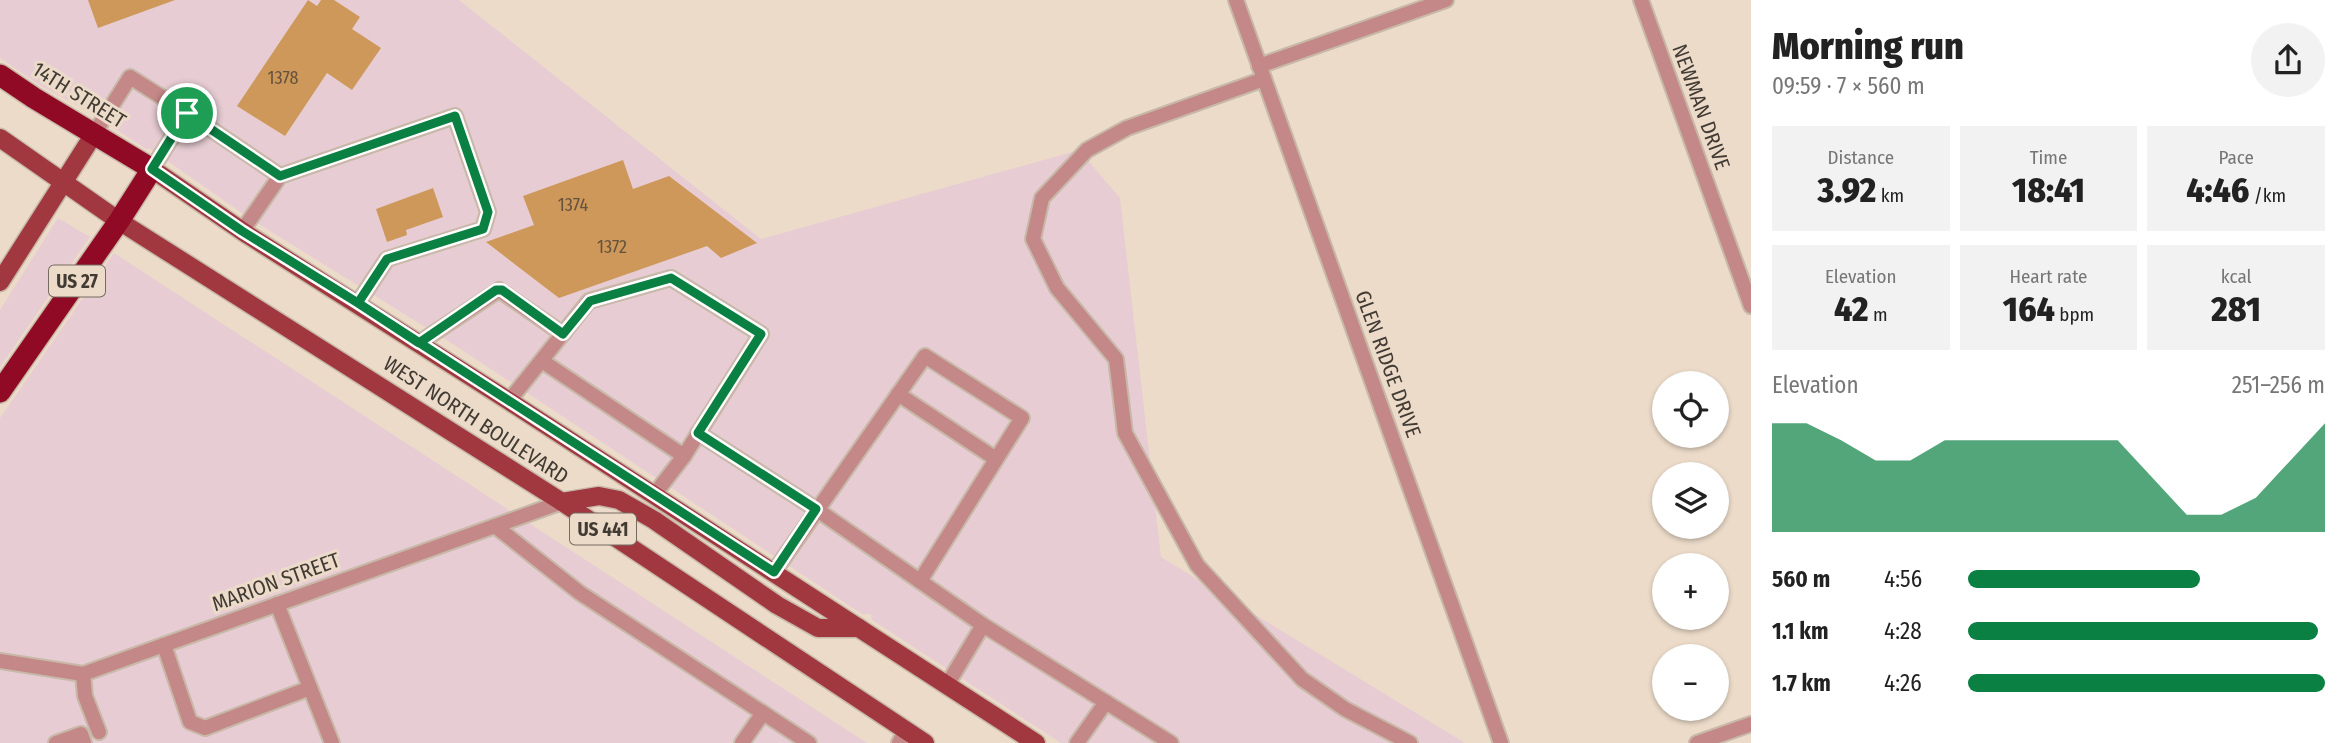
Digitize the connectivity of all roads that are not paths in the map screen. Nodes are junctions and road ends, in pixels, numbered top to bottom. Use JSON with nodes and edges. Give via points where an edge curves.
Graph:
{"nodes":[{"id":1,"x":1236,"y":0,"type":"edge"},
{"id":2,"x":1446,"y":0,"type":"edge"},
{"id":3,"x":1641,"y":0,"type":"edge"},
{"id":4,"x":1261,"y":73,"type":"junction"},
{"id":5,"x":0,"y":75,"type":"edge"},
{"id":6,"x":187,"y":113,"type":"junction"},
{"id":7,"x":94,"y":134,"type":"junction"},
{"id":8,"x":0,"y":138,"type":"edge"},
{"id":9,"x":152,"y":169,"type":"junction"},
{"id":10,"x":280,"y":176,"type":"junction"},
{"id":11,"x":62,"y":183,"type":"junction"},
{"id":12,"x":119,"y":221,"type":"junction"},
{"id":13,"x":242,"y":231,"type":"junction"},
{"id":14,"x":0,"y":282,"type":"edge"},
{"id":15,"x":358,"y":303,"type":"junction"},
{"id":16,"x":1751,"y":306,"type":"edge"},
{"id":17,"x":563,"y":334,"type":"junction"},
{"id":18,"x":419,"y":343,"type":"junction"},
{"id":19,"x":542,"y":361,"type":"junction"},
{"id":20,"x":0,"y":392,"type":"edge"},
{"id":21,"x":898,"y":394,"type":"junction"},
{"id":22,"x":509,"y":401,"type":"junction"},
{"id":23,"x":698,"y":433,"type":"junction"},
{"id":24,"x":684,"y":456,"type":"junction"},
{"id":25,"x":996,"y":459,"type":"junction"},
{"id":26,"x":654,"y":495,"type":"junction"},
{"id":27,"x":562,"y":502,"type":"junction"},
{"id":28,"x":816,"y":509,"type":"junction"},
{"id":29,"x":495,"y":526,"type":"junction"},
{"id":30,"x":774,"y":572,"type":"junction"},
{"id":31,"x":920,"y":581,"type":"junction"},
{"id":32,"x":277,"y":604,"type":"junction"},
{"id":33,"x":983,"y":625,"type":"junction"},
{"id":34,"x":859,"y":628,"type":"junction"},
{"id":35,"x":164,"y":645,"type":"junction"},
{"id":36,"x":0,"y":661,"type":"edge"},
{"id":37,"x":83,"y":674,"type":"junction"},
{"id":38,"x":947,"y":685,"type":"junction"},
{"id":39,"x":310,"y":688,"type":"junction"},
{"id":40,"x":1106,"y":702,"type":"junction"},
{"id":41,"x":763,"y":713,"type":"junction"},
{"id":42,"x":1751,"y":724,"type":"edge"},
{"id":43,"x":902,"y":736,"type":"edge"},
{"id":44,"x":103,"y":737,"type":"edge"},
{"id":45,"x":82,"y":739,"type":"edge"},
{"id":46,"x":56,"y":743,"type":"edge"},
{"id":47,"x":332,"y":743,"type":"edge"},
{"id":48,"x":742,"y":743,"type":"edge"},
{"id":49,"x":809,"y":743,"type":"edge"},
{"id":50,"x":925,"y":743,"type":"edge"},
{"id":51,"x":1036,"y":743,"type":"edge"},
{"id":52,"x":1077,"y":743,"type":"edge"},
{"id":53,"x":1171,"y":743,"type":"edge"},
{"id":54,"x":1410,"y":743,"type":"edge"},
{"id":55,"x":1501,"y":743,"type":"edge"},
{"id":56,"x":1697,"y":743,"type":"edge"}],
"edges":[{"from":1,"to":4,"type":"street","name":"GLEN RIDGE DRIVE"},
{"from":2,"to":4,"type":"street"},
{"from":3,"to":16,"type":"street","name":"NEWMAN DRIVE"},
{"from":4,"to":54,"type":"street","via":[[1127,128],[1087,150],[1042,198],[1033,239],[1057,288],[1116,359],[1125,433],[1197,565],[1302,679],[1345,709]]},
{"from":4,"to":55,"type":"street","name":"GLEN RIDGE DRIVE"},
{"from":5,"to":7,"type":"highway","name":"14TH STREET"},
{"from":6,"to":7,"type":"street","via":[[130,77]]},
{"from":6,"to":9,"type":"street"},
{"from":6,"to":10,"type":"street"},
{"from":7,"to":9,"type":"highway","name":"14TH STREET"},
{"from":7,"to":11,"type":"main road"},
{"from":8,"to":11,"type":"main road","name":"WEST NORTH BOULEVARD","number":"US 441"},
{"from":9,"to":12,"type":"highway","number":"US 27"},
{"from":9,"to":13,"type":"main road","name":"WEST NORTH BOULEVARD","number":"US 441"},
{"from":10,"to":13,"type":"street"},
{"from":10,"to":15,"type":"street","via":[[455,116],[488,212],[483,229],[387,259]]},
{"from":11,"to":12,"type":"main road","name":"WEST NORTH BOULEVARD","number":"US 441"},
{"from":11,"to":14,"type":"main road"},
{"from":12,"to":20,"type":"highway","number":"US 27"},
{"from":12,"to":27,"type":"main road","name":"WEST NORTH BOULEVARD","number":"US 441"},
{"from":13,"to":15,"type":"main road","name":"WEST NORTH BOULEVARD","number":"US 441"},
{"from":15,"to":18,"type":"main road","name":"WEST NORTH BOULEVARD","number":"US 441"},
{"from":17,"to":18,"type":"street","via":[[499,290]]},
{"from":17,"to":19,"type":"street"},
{"from":17,"to":23,"type":"street","via":[[590,301],[671,278],[761,334]]},
{"from":18,"to":22,"type":"main road","name":"WEST NORTH BOULEVARD","number":"US 441"},
{"from":19,"to":22,"type":"street"},
{"from":19,"to":24,"type":"street"},
{"from":21,"to":25,"type":"street"},
{"from":21,"to":25,"type":"street","via":[[925,356],[1022,418]]},
{"from":21,"to":28,"type":"street"},
{"from":22,"to":26,"type":"main road","name":"WEST NORTH BOULEVARD","number":"US 441"},
{"from":23,"to":24,"type":"street"},
{"from":23,"to":28,"type":"street"},
{"from":24,"to":26,"type":"street"},
{"from":25,"to":31,"type":"street"},
{"from":26,"to":30,"type":"main road","name":"WEST NORTH BOULEVARD","number":"US 441"},
{"from":27,"to":29,"type":"street","name":"MARION STREET"},
{"from":27,"to":34,"type":"main road","via":[[599,496],[620,500],[818,628]]},
{"from":27,"to":43,"type":"main road","name":"WEST NORTH BOULEVARD","number":"US 441"},
{"from":28,"to":30,"type":"street"},
{"from":28,"to":31,"type":"street"},
{"from":29,"to":32,"type":"street","name":"MARION STREET"},
{"from":29,"to":41,"type":"street","via":[[580,593]]},
{"from":30,"to":34,"type":"main road","name":"WEST NORTH BOULEVARD","number":"US 441"},
{"from":31,"to":33,"type":"street"},
{"from":32,"to":35,"type":"street","name":"MARION STREET"},
{"from":32,"to":39,"type":"street"},
{"from":33,"to":38,"type":"street"},
{"from":33,"to":40,"type":"street"},
{"from":34,"to":38,"type":"main road","name":"WEST NORTH BOULEVARD","number":"US 441"},
{"from":35,"to":37,"type":"street","name":"MARION STREET"},
{"from":35,"to":39,"type":"street","via":[[190,722],[197,726],[205,728]]},
{"from":36,"to":37,"type":"street","name":"MARION STREET"},
{"from":37,"to":44,"type":"street","via":[[85,696]]},
{"from":38,"to":51,"type":"main road","name":"WEST NORTH BOULEVARD","number":"US 441"},
{"from":39,"to":47,"type":"street"},
{"from":40,"to":52,"type":"street"},
{"from":40,"to":53,"type":"street"},
{"from":41,"to":48,"type":"street"},
{"from":41,"to":49,"type":"street"},
{"from":42,"to":56,"type":"street"},
{"from":43,"to":50,"type":"main road","name":"WEST NORTH BOULEVARD","number":"US 441"},
{"from":44,"to":45,"type":"street","via":[[91,731]]},
{"from":45,"to":46,"type":"street"}]}
